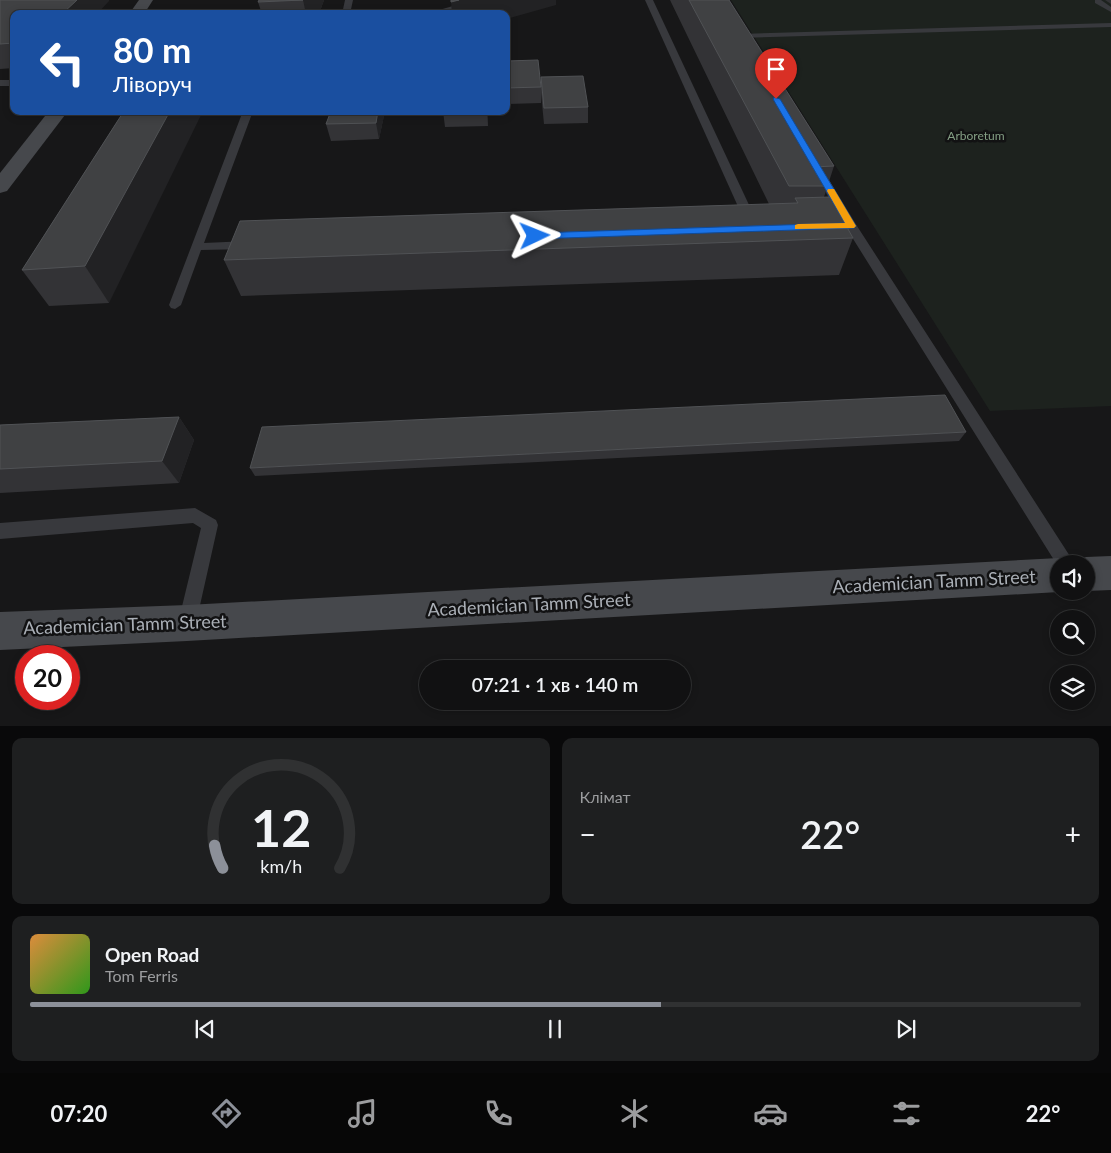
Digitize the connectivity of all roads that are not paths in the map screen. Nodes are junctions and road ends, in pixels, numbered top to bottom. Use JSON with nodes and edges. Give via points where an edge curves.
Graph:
{"nodes":[{"id":1,"x":482,"y":0,"type":"edge"},
{"id":2,"x":649,"y":0,"type":"edge"},
{"id":3,"x":1098,"y":1,"type":"edge"},
{"id":4,"x":444,"y":10,"type":"edge"},
{"id":5,"x":1111,"y":10,"type":"edge"},
{"id":6,"x":1111,"y":25,"type":"edge"},
{"id":7,"x":749,"y":52,"type":"edge"},
{"id":8,"x":56,"y":115,"type":"edge"},
{"id":9,"x":246,"y":115,"type":"edge"},
{"id":10,"x":812,"y":160,"type":"edge"},
{"id":11,"x":0,"y":187,"type":"edge"},
{"id":12,"x":753,"y":229,"type":"edge"},
{"id":13,"x":256,"y":245,"type":"edge"},
{"id":14,"x":197,"y":247,"type":"junction"},
{"id":15,"x":175,"y":305,"type":"dead end"},
{"id":16,"x":0,"y":531,"type":"edge"},
{"id":17,"x":1060,"y":555,"type":"edge"},
{"id":18,"x":1111,"y":573,"type":"edge"},
{"id":19,"x":1095,"y":574,"type":"edge"},
{"id":20,"x":1050,"y":576,"type":"edge"},
{"id":21,"x":187,"y":624,"type":"junction"},
{"id":22,"x":0,"y":631,"type":"edge"}],
"edges":[{"from":1,"to":4,"type":"lane"},
{"from":2,"to":12,"type":"lane"},
{"from":3,"to":5,"type":"lane"},
{"from":6,"to":7,"type":"lane","via":[[737,32]]},
{"from":8,"to":11,"type":"main road"},
{"from":9,"to":14,"type":"lane"},
{"from":10,"to":17,"type":"lane","via":[[846,226]]},
{"from":13,"to":14,"type":"lane"},
{"from":14,"to":15,"type":"lane"},
{"from":16,"to":21,"type":"lane","via":[[195,515],[210,525]]},
{"from":18,"to":19,"type":"main road"},
{"from":20,"to":21,"type":"main road","name":"Academician Tamm Street"},
{"from":21,"to":22,"type":"main road","name":"Academician Tamm Street"}]}
